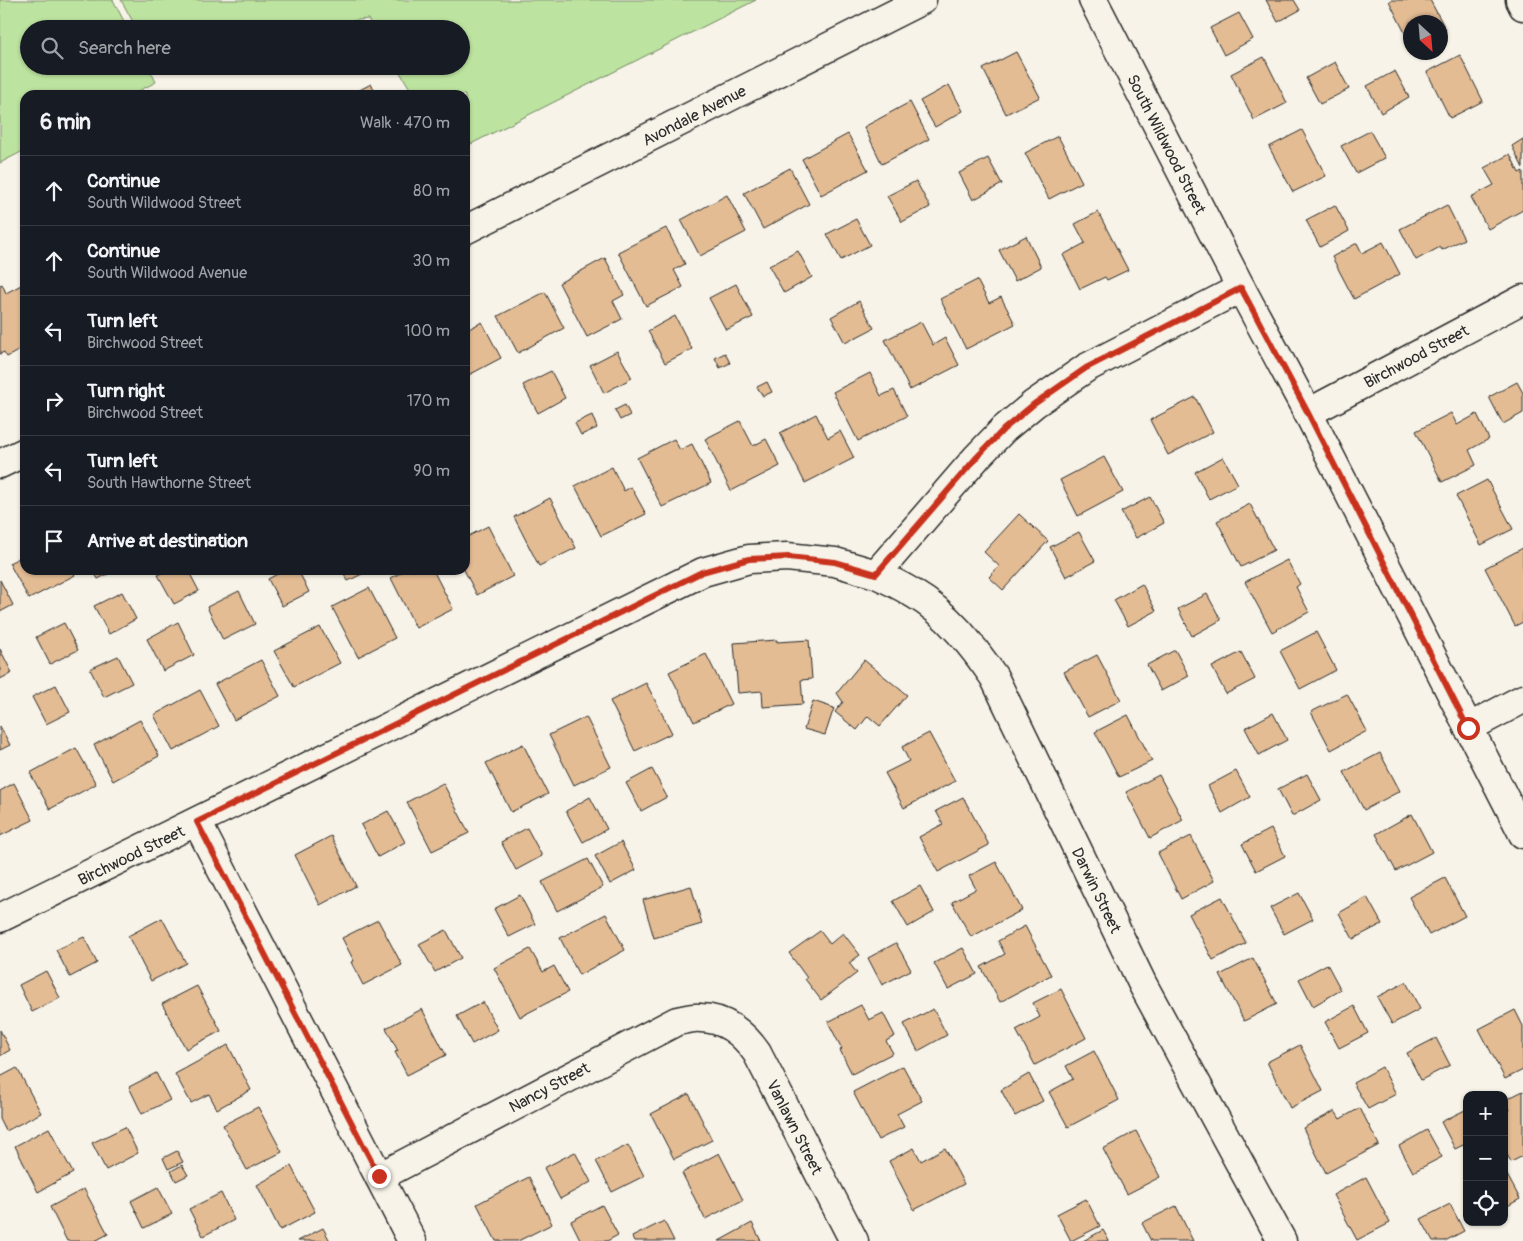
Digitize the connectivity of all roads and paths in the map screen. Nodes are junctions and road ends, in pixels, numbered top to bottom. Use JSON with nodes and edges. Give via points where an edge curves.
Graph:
{"nodes":[{"id":1,"x":922,"y":0,"type":"edge"},
{"id":2,"x":1093,"y":0,"type":"edge"},
{"id":3,"x":1520,"y":0,"type":"edge"},
{"id":4,"x":1523,"y":6,"type":"edge"},
{"id":5,"x":470,"y":227,"type":"edge"},
{"id":6,"x":1241,"y":288,"type":"junction"},
{"id":7,"x":1523,"y":299,"type":"edge"},
{"id":8,"x":1308,"y":413,"type":"junction"},
{"id":9,"x":20,"y":454,"type":"edge"},
{"id":10,"x":0,"y":464,"type":"edge"},
{"id":11,"x":876,"y":574,"type":"junction"},
{"id":12,"x":1523,"y":699,"type":"edge"},
{"id":13,"x":1468,"y":728,"type":"junction"},
{"id":14,"x":197,"y":822,"type":"junction"},
{"id":15,"x":1523,"y":834,"type":"edge"},
{"id":16,"x":0,"y":918,"type":"edge"},
{"id":17,"x":724,"y":1024,"type":"joint"},
{"id":18,"x":379,"y":1176,"type":"junction"},
{"id":19,"x":412,"y":1241,"type":"edge"},
{"id":20,"x":854,"y":1241,"type":"edge"},
{"id":21,"x":1282,"y":1241,"type":"edge"}],
"edges":[{"from":1,"to":5,"type":"street","name":"Avondale Avenue"},
{"from":2,"to":6,"type":"street","name":"South Wildwood Street"},
{"from":3,"to":4,"type":"street"},
{"from":6,"to":8,"type":"street","name":"South Wildwood Street"},
{"from":6,"to":11,"type":"street","via":[[1086,368],[1034,404],[977,457]]},
{"from":7,"to":8,"type":"street","name":"Birchwood Street"},
{"from":8,"to":13,"type":"street"},
{"from":9,"to":10,"type":"street"},
{"from":11,"to":14,"type":"street","name":"Birchwood Street","via":[[835,562],[788,557],[749,559],[702,572]]},
{"from":11,"to":21,"type":"street","name":"Darwin Street","via":[[915,594],[946,617],[973,645],[994,677],[1143,985]]},
{"from":12,"to":13,"type":"street"},
{"from":13,"to":15,"type":"street"},
{"from":14,"to":16,"type":"street","name":"Birchwood Street"},
{"from":14,"to":18,"type":"street"},
{"from":17,"to":18,"type":"street","name":"Nancy Street","via":[[700,1017],[677,1021]]},
{"from":17,"to":20,"type":"street","name":"Vanlawn Street","via":[[737,1030],[757,1053]]},
{"from":18,"to":19,"type":"street"}]}
